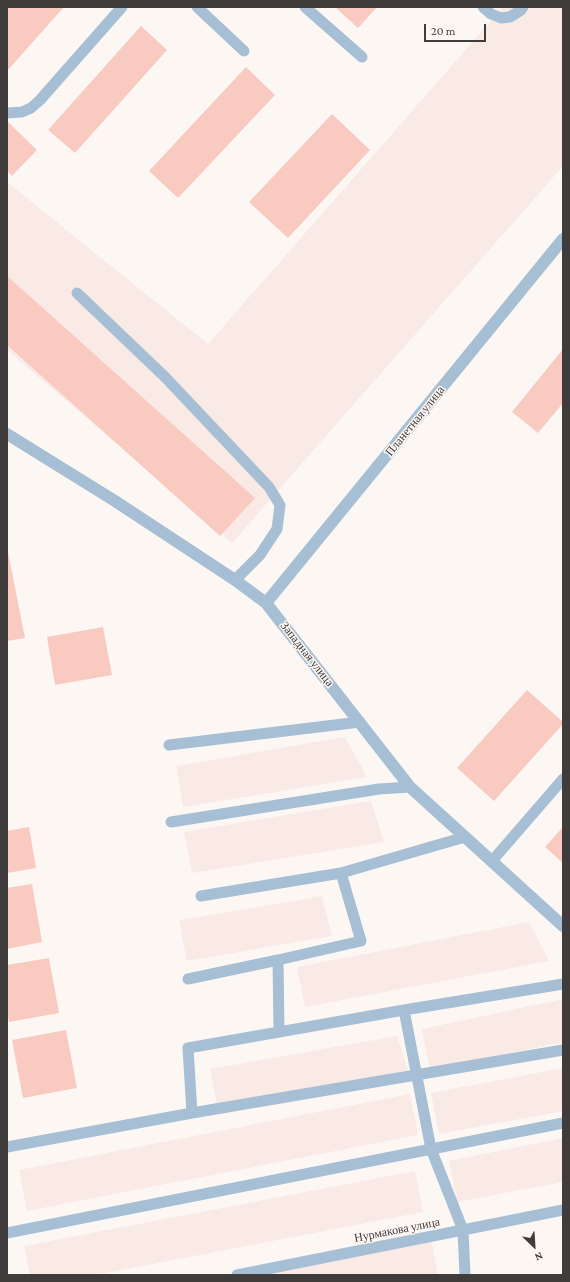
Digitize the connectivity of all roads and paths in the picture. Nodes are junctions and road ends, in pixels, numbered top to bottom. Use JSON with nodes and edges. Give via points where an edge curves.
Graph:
{"nodes":[{"id":1,"x":122,"y":7,"type":"edge"},
{"id":2,"x":196,"y":7,"type":"edge"},
{"id":3,"x":305,"y":7,"type":"edge"},
{"id":4,"x":483,"y":7,"type":"edge"},
{"id":5,"x":523,"y":7,"type":"edge"},
{"id":6,"x":244,"y":51,"type":"dead end"},
{"id":7,"x":362,"y":57,"type":"dead end"},
{"id":8,"x":7,"y":113,"type":"edge"},
{"id":9,"x":563,"y":239,"type":"edge"},
{"id":10,"x":77,"y":293,"type":"dead end"},
{"id":11,"x":7,"y":434,"type":"edge"},
{"id":12,"x":235,"y":580,"type":"junction"},
{"id":13,"x":266,"y":603,"type":"junction"},
{"id":14,"x":360,"y":722,"type":"junction"},
{"id":15,"x":169,"y":745,"type":"dead end"},
{"id":16,"x":563,"y":779,"type":"edge"},
{"id":17,"x":410,"y":787,"type":"junction"},
{"id":18,"x":171,"y":822,"type":"dead end"},
{"id":19,"x":465,"y":837,"type":"junction"},
{"id":20,"x":492,"y":861,"type":"junction"},
{"id":21,"x":341,"y":873,"type":"junction"},
{"id":22,"x":201,"y":896,"type":"dead end"},
{"id":23,"x":563,"y":926,"type":"edge"},
{"id":24,"x":278,"y":960,"type":"junction"},
{"id":25,"x":188,"y":979,"type":"dead end"},
{"id":26,"x":563,"y":984,"type":"edge"},
{"id":27,"x":404,"y":1010,"type":"junction"},
{"id":28,"x":279,"y":1032,"type":"junction"},
{"id":29,"x":563,"y":1050,"type":"edge"},
{"id":30,"x":416,"y":1074,"type":"junction"},
{"id":31,"x":192,"y":1112,"type":"junction"},
{"id":32,"x":563,"y":1123,"type":"edge"},
{"id":33,"x":7,"y":1147,"type":"edge"},
{"id":34,"x":431,"y":1149,"type":"junction"},
{"id":35,"x":563,"y":1210,"type":"edge"},
{"id":36,"x":464,"y":1230,"type":"junction"},
{"id":37,"x":7,"y":1233,"type":"edge"},
{"id":38,"x":237,"y":1275,"type":"edge"},
{"id":39,"x":465,"y":1275,"type":"edge"}],
"edges":[{"from":1,"to":8,"type":"lane","via":[[40,100],[22,112]]},
{"from":2,"to":6,"type":"lane"},
{"from":3,"to":7,"type":"lane"},
{"from":4,"to":5,"type":"lane","via":[[501,18],[510,17]]},
{"from":9,"to":13,"type":"street","name":"Планетная улица"},
{"from":10,"to":12,"type":"lane","via":[[165,377],[269,487],[280,506],[277,529],[260,555]]},
{"from":11,"to":12,"type":"street","name":"Западная улица"},
{"from":12,"to":13,"type":"street","name":"Западная улица"},
{"from":13,"to":14,"type":"street","name":"Западная улица"},
{"from":14,"to":15,"type":"lane"},
{"from":14,"to":17,"type":"street","name":"Западная улица"},
{"from":16,"to":20,"type":"lane"},
{"from":17,"to":18,"type":"lane","via":[[379,789]]},
{"from":17,"to":19,"type":"street","name":"Западная улица"},
{"from":19,"to":20,"type":"street","name":"Западная улица"},
{"from":19,"to":21,"type":"lane"},
{"from":20,"to":23,"type":"street","name":"Западная улица"},
{"from":21,"to":22,"type":"lane"},
{"from":21,"to":24,"type":"lane","via":[[360,941]]},
{"from":24,"to":25,"type":"lane"},
{"from":24,"to":28,"type":"lane"},
{"from":26,"to":27,"type":"lane"},
{"from":27,"to":28,"type":"lane"},
{"from":27,"to":30,"type":"lane"},
{"from":28,"to":31,"type":"lane","via":[[188,1048]]},
{"from":29,"to":30,"type":"lane"},
{"from":30,"to":31,"type":"lane"},
{"from":30,"to":34,"type":"lane"},
{"from":31,"to":33,"type":"lane"},
{"from":32,"to":34,"type":"lane"},
{"from":34,"to":36,"type":"lane"},
{"from":34,"to":37,"type":"lane"},
{"from":35,"to":36,"type":"lane","name":"Нурмакова улица"},
{"from":36,"to":38,"type":"lane","name":"Нурмакова улица"},
{"from":36,"to":39,"type":"lane"}]}
